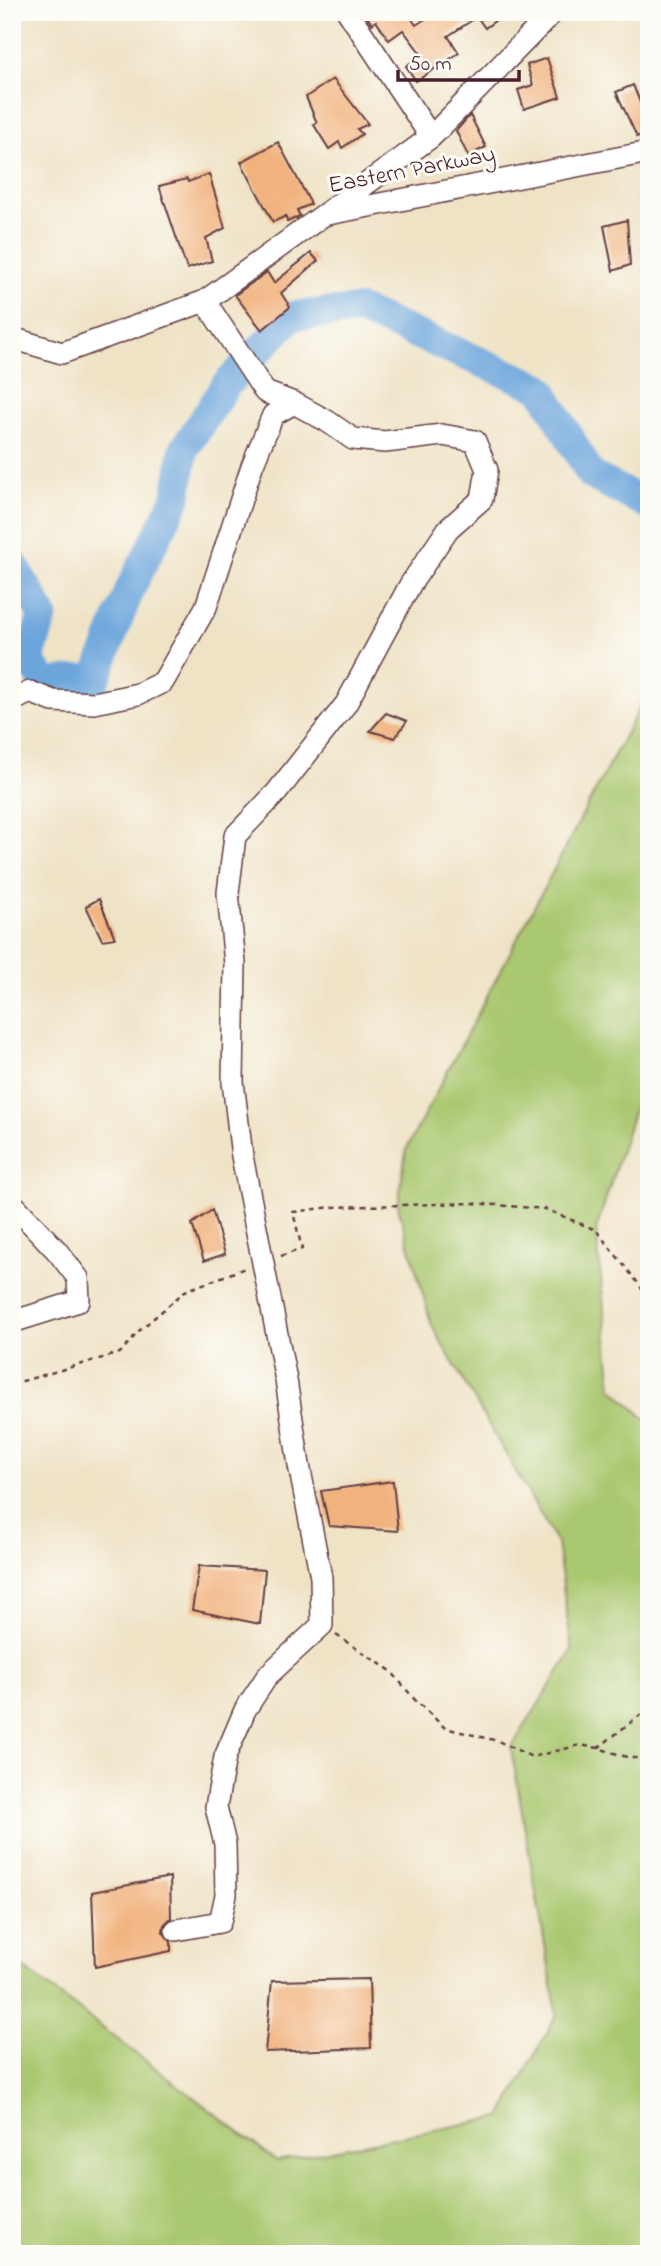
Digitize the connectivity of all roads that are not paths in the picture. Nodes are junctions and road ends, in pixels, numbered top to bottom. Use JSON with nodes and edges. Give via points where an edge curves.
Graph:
{"nodes":[{"id":1,"x":348,"y":12,"type":"edge"},
{"id":2,"x":554,"y":12,"type":"edge"},
{"id":3,"x":431,"y":137,"type":"junction"},
{"id":4,"x":649,"y":152,"type":"edge"},
{"id":5,"x":320,"y":216,"type":"junction"},
{"id":6,"x":205,"y":301,"type":"junction"},
{"id":7,"x":12,"y":338,"type":"edge"},
{"id":8,"x":294,"y":402,"type":"junction"},
{"id":9,"x":12,"y":701,"type":"edge"},
{"id":10,"x":12,"y":1203,"type":"edge"},
{"id":11,"x":12,"y":1322,"type":"edge"},
{"id":12,"x":176,"y":1930,"type":"dead end"}],
"edges":[{"from":1,"to":3,"type":"street"},
{"from":2,"to":3,"type":"street"},
{"from":3,"to":5,"type":"street"},
{"from":4,"to":5,"type":"street","name":"Eastern Parkway"},
{"from":5,"to":6,"type":"street","name":"Eastern Parkway"},
{"from":6,"to":7,"type":"street","name":"Eastern Parkway","via":[[62,353]]},
{"from":6,"to":8,"type":"street","via":[[265,392]]},
{"from":8,"to":9,"type":"street","via":[[273,415],[206,607],[163,682],[138,694],[94,703],[53,701],[30,692]]},
{"from":8,"to":12,"type":"street","via":[[353,439],[385,442],[442,435],[475,441],[487,470],[482,499],[448,529],[418,574],[346,704],[277,792],[235,836],[228,893],[235,964],[233,1082],[242,1156],[321,1577],[322,1625],[268,1675],[245,1710],[225,1757],[216,1807],[225,1844],[226,1895],[220,1922]]},
{"from":10,"to":11,"type":"street","via":[[78,1278],[79,1301]]}]}
